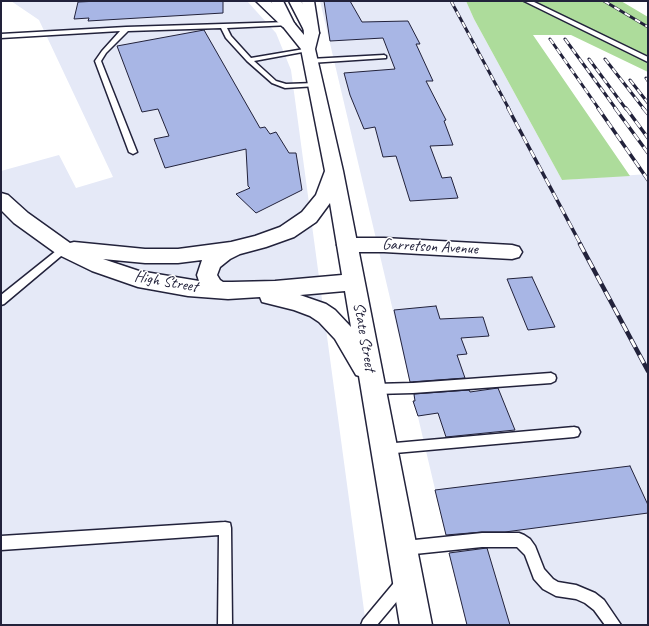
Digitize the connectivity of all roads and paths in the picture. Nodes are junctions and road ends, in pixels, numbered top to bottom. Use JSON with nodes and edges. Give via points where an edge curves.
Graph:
{"nodes":[{"id":1,"x":262,"y":1,"type":"edge"},
{"id":2,"x":277,"y":1,"type":"edge"},
{"id":3,"x":295,"y":1,"type":"edge"},
{"id":4,"x":308,"y":1,"type":"edge"},
{"id":5,"x":527,"y":1,"type":"edge"},
{"id":6,"x":288,"y":24,"type":"junction"},
{"id":7,"x":223,"y":26,"type":"junction"},
{"id":8,"x":126,"y":30,"type":"junction"},
{"id":9,"x":312,"y":33,"type":"junction"},
{"id":10,"x":1,"y":36,"type":"edge"},
{"id":11,"x":309,"y":55,"type":"junction"},
{"id":12,"x":384,"y":57,"type":"dead end"},
{"id":13,"x":249,"y":60,"type":"junction"},
{"id":14,"x":648,"y":60,"type":"edge"},
{"id":15,"x":315,"y":85,"type":"junction"},
{"id":16,"x":133,"y":152,"type":"dead end"},
{"id":17,"x":334,"y":171,"type":"junction"},
{"id":18,"x":1,"y":199,"type":"edge"},
{"id":19,"x":347,"y":245,"type":"junction"},
{"id":20,"x":244,"y":246,"type":"junction"},
{"id":21,"x":64,"y":249,"type":"junction"},
{"id":22,"x":512,"y":252,"type":"dead end"},
{"id":23,"x":354,"y":282,"type":"junction"},
{"id":24,"x":218,"y":289,"type":"junction"},
{"id":25,"x":1,"y":301,"type":"edge"},
{"id":26,"x":551,"y":378,"type":"dead end"},
{"id":27,"x":374,"y":389,"type":"junction"},
{"id":28,"x":574,"y":432,"type":"dead end"},
{"id":29,"x":384,"y":449,"type":"junction"},
{"id":30,"x":1,"y":543,"type":"edge"},
{"id":31,"x":403,"y":549,"type":"junction"},
{"id":32,"x":408,"y":577,"type":"junction"},
{"id":33,"x":226,"y":625,"type":"edge"},
{"id":34,"x":368,"y":625,"type":"edge"},
{"id":35,"x":416,"y":625,"type":"edge"},
{"id":36,"x":614,"y":625,"type":"edge"}],
"edges":[{"from":1,"to":6,"type":"main road"},
{"from":2,"to":6,"type":"main road","name":"State Street"},
{"from":3,"to":9,"type":"main road"},
{"from":4,"to":9,"type":"main road","name":"State Street"},
{"from":5,"to":14,"type":"lane"},
{"from":6,"to":7,"type":"lane"},
{"from":6,"to":11,"type":"main road","name":"State Street"},
{"from":7,"to":8,"type":"lane"},
{"from":7,"to":13,"type":"lane","via":[[228,37]]},
{"from":8,"to":10,"type":"lane"},
{"from":8,"to":16,"type":"lane","via":[[98,61]]},
{"from":9,"to":11,"type":"main road","name":"State Street"},
{"from":11,"to":12,"type":"lane"},
{"from":11,"to":13,"type":"lane"},
{"from":11,"to":15,"type":"main road","name":"State Street"},
{"from":13,"to":15,"type":"lane","via":[[274,82],[285,86]]},
{"from":15,"to":17,"type":"main road","name":"State Street"},
{"from":17,"to":19,"type":"main road","name":"State Street"},
{"from":17,"to":20,"type":"main road","via":[[325,197],[309,217],[287,232]]},
{"from":18,"to":21,"type":"main road","name":"High Street","via":[[21,218]]},
{"from":19,"to":22,"type":"street","name":"Garretson Avenue"},
{"from":19,"to":23,"type":"main road","name":"State Street"},
{"from":20,"to":21,"type":"main road","via":[[160,256]]},
{"from":20,"to":24,"type":"main road","via":[[223,254],[211,263],[207,275],[209,281]]},
{"from":21,"to":24,"type":"main road","name":"High Street","via":[[99,266],[138,279],[188,288]]},
{"from":21,"to":25,"type":"lane"},
{"from":23,"to":24,"type":"main road","name":"High Street"},
{"from":23,"to":27,"type":"main road","name":"State Street"},
{"from":24,"to":27,"type":"main road","via":[[284,298],[322,313],[343,333]]},
{"from":26,"to":27,"type":"lane"},
{"from":27,"to":29,"type":"main road","name":"State Street"},
{"from":28,"to":29,"type":"lane"},
{"from":29,"to":31,"type":"main road","name":"State Street"},
{"from":30,"to":33,"type":"lane","via":[[225,528]]},
{"from":31,"to":32,"type":"main road","name":"State Street"},
{"from":31,"to":36,"type":"lane","via":[[482,540],[519,540],[530,551],[539,574],[548,584],[556,589],[576,592],[590,598],[599,605]]},
{"from":32,"to":34,"type":"lane"},
{"from":32,"to":35,"type":"main road","name":"State Street"}]}
